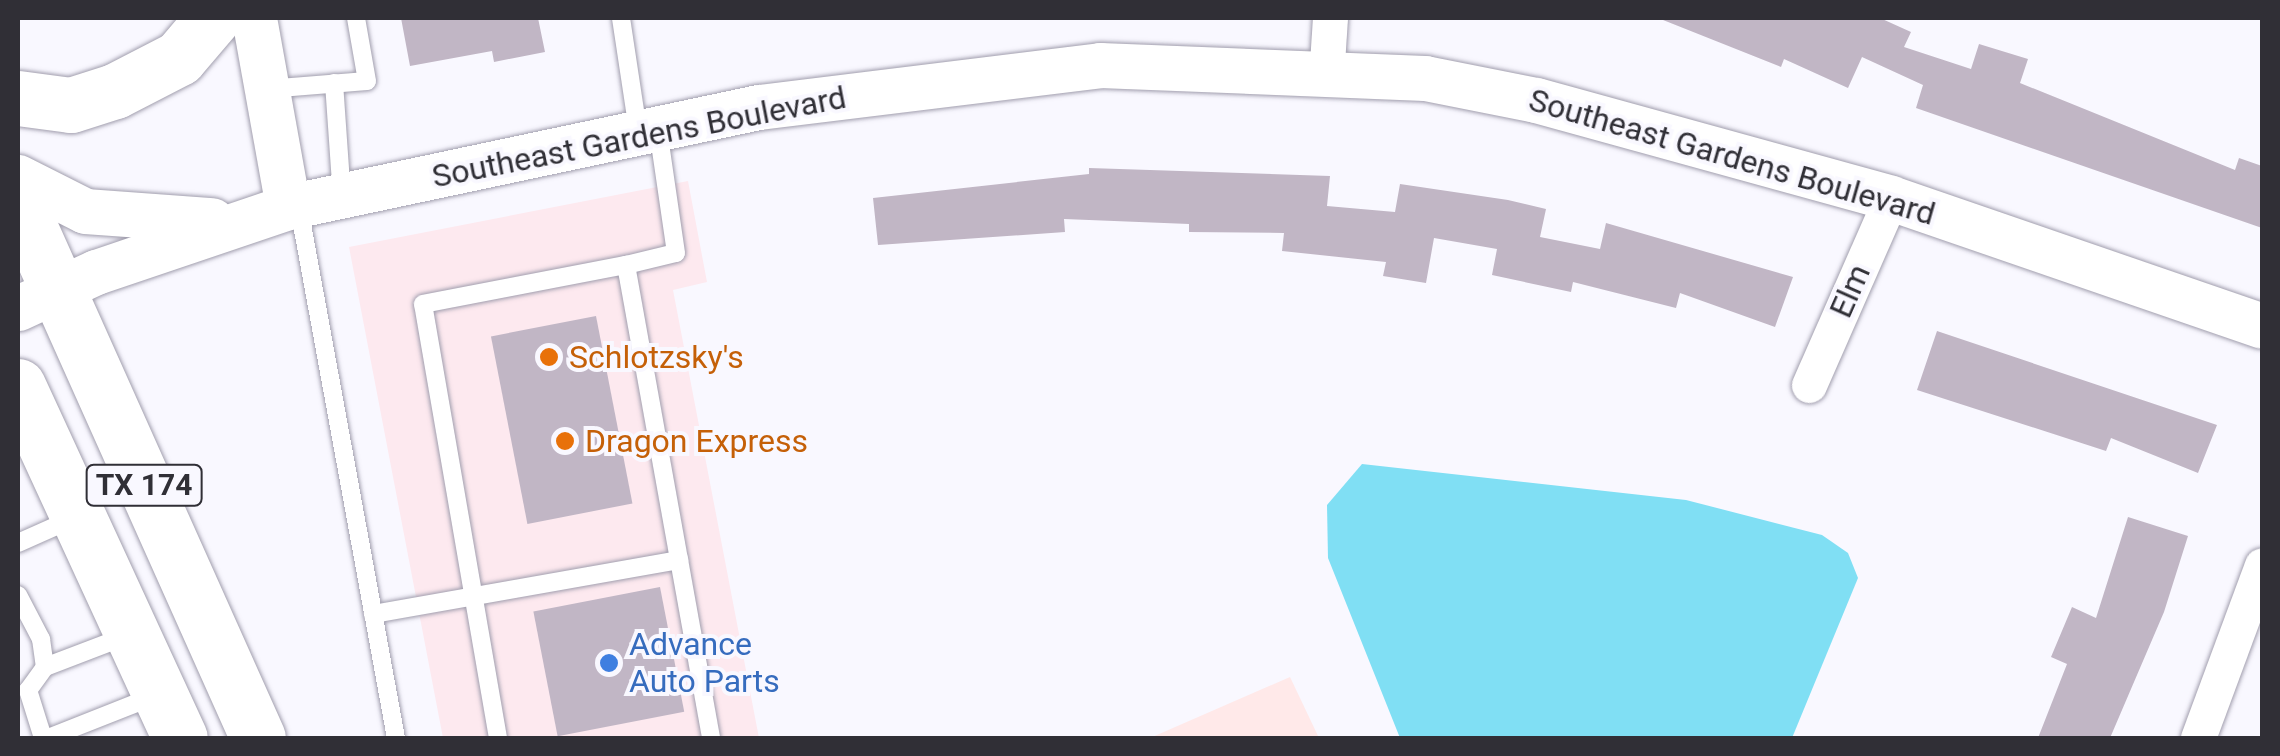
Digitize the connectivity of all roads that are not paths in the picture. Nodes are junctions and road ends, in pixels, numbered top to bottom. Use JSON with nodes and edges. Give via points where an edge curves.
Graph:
{"nodes":[{"id":1,"x":213,"y":18,"type":"edge"},
{"id":2,"x":254,"y":18,"type":"edge"},
{"id":3,"x":356,"y":18,"type":"edge"},
{"id":4,"x":622,"y":18,"type":"edge"},
{"id":5,"x":1330,"y":18,"type":"edge"},
{"id":6,"x":1326,"y":78,"type":"junction"},
{"id":7,"x":334,"y":83,"type":"junction"},
{"id":8,"x":267,"y":89,"type":"junction"},
{"id":9,"x":18,"y":98,"type":"edge"},
{"id":10,"x":648,"y":133,"type":"junction"},
{"id":11,"x":18,"y":177,"type":"edge"},
{"id":12,"x":1891,"y":198,"type":"junction"},
{"id":13,"x":18,"y":201,"type":"edge"},
{"id":14,"x":296,"y":207,"type":"junction"},
{"id":15,"x":626,"y":265,"type":"junction"},
{"id":16,"x":37,"y":299,"type":"edge"},
{"id":17,"x":2262,"y":326,"type":"edge"},
{"id":18,"x":1809,"y":385,"type":"dead end"},
{"id":19,"x":18,"y":386,"type":"edge"},
{"id":20,"x":78,"y":517,"type":"junction"},
{"id":21,"x":18,"y":543,"type":"edge"},
{"id":22,"x":679,"y":560,"type":"junction"},
{"id":23,"x":2262,"y":565,"type":"edge"},
{"id":24,"x":18,"y":595,"type":"edge"},
{"id":25,"x":473,"y":596,"type":"junction"},
{"id":26,"x":373,"y":614,"type":"junction"},
{"id":27,"x":131,"y":634,"type":"junction"},
{"id":28,"x":46,"y":668,"type":"junction"},
{"id":29,"x":169,"y":716,"type":"edge"},
{"id":30,"x":46,"y":738,"type":"edge"},
{"id":31,"x":258,"y":738,"type":"edge"},
{"id":32,"x":396,"y":738,"type":"edge"},
{"id":33,"x":498,"y":738,"type":"edge"},
{"id":34,"x":711,"y":738,"type":"edge"},
{"id":35,"x":2198,"y":738,"type":"edge"}],
"edges":[{"from":1,"to":9,"type":"main road","via":[[179,58],[116,92],[71,105]]},
{"from":2,"to":8,"type":"street"},
{"from":3,"to":7,"type":"lane","via":[[367,81]]},
{"from":4,"to":10,"type":"lane"},
{"from":5,"to":6,"type":"street"},
{"from":6,"to":10,"type":"street","name":"Southeast Gardens Boulevard","via":[[1100,64],[759,107]]},
{"from":6,"to":12,"type":"street","name":"Southeast Gardens Boulevard","via":[[1425,78],[1536,100]]},
{"from":7,"to":8,"type":"lane"},
{"from":7,"to":14,"type":"lane"},
{"from":8,"to":14,"type":"street"},
{"from":10,"to":14,"type":"street","name":"Southeast Gardens Boulevard"},
{"from":10,"to":15,"type":"lane","via":[[676,253]]},
{"from":11,"to":14,"type":"street","via":[[58,201],[123,218]]},
{"from":12,"to":17,"type":"street","name":"Southeast Gardens Boulevard"},
{"from":12,"to":18,"type":"street","name":"Elm"},
{"from":13,"to":16,"type":"main road","number":"TX 174"},
{"from":14,"to":16,"type":"street","name":"Southeast Gardens Boulevard"},
{"from":14,"to":26,"type":"lane"},
{"from":15,"to":22,"type":"lane"},
{"from":15,"to":25,"type":"lane","via":[[422,304]]},
{"from":16,"to":31,"type":"main road","number":"TX 174"},
{"from":19,"to":20,"type":"main road","number":"TX 174"},
{"from":20,"to":21,"type":"lane"},
{"from":20,"to":27,"type":"main road","number":"TX 174"},
{"from":22,"to":25,"type":"lane"},
{"from":22,"to":34,"type":"lane"},
{"from":23,"to":35,"type":"street"},
{"from":24,"to":28,"type":"lane"},
{"from":25,"to":26,"type":"lane"},
{"from":25,"to":33,"type":"lane"},
{"from":26,"to":32,"type":"lane"},
{"from":27,"to":28,"type":"lane"},
{"from":27,"to":29,"type":"main road","number":"TX 174"},
{"from":28,"to":30,"type":"lane","via":[[28,690]]},
{"from":29,"to":30,"type":"lane"}]}
